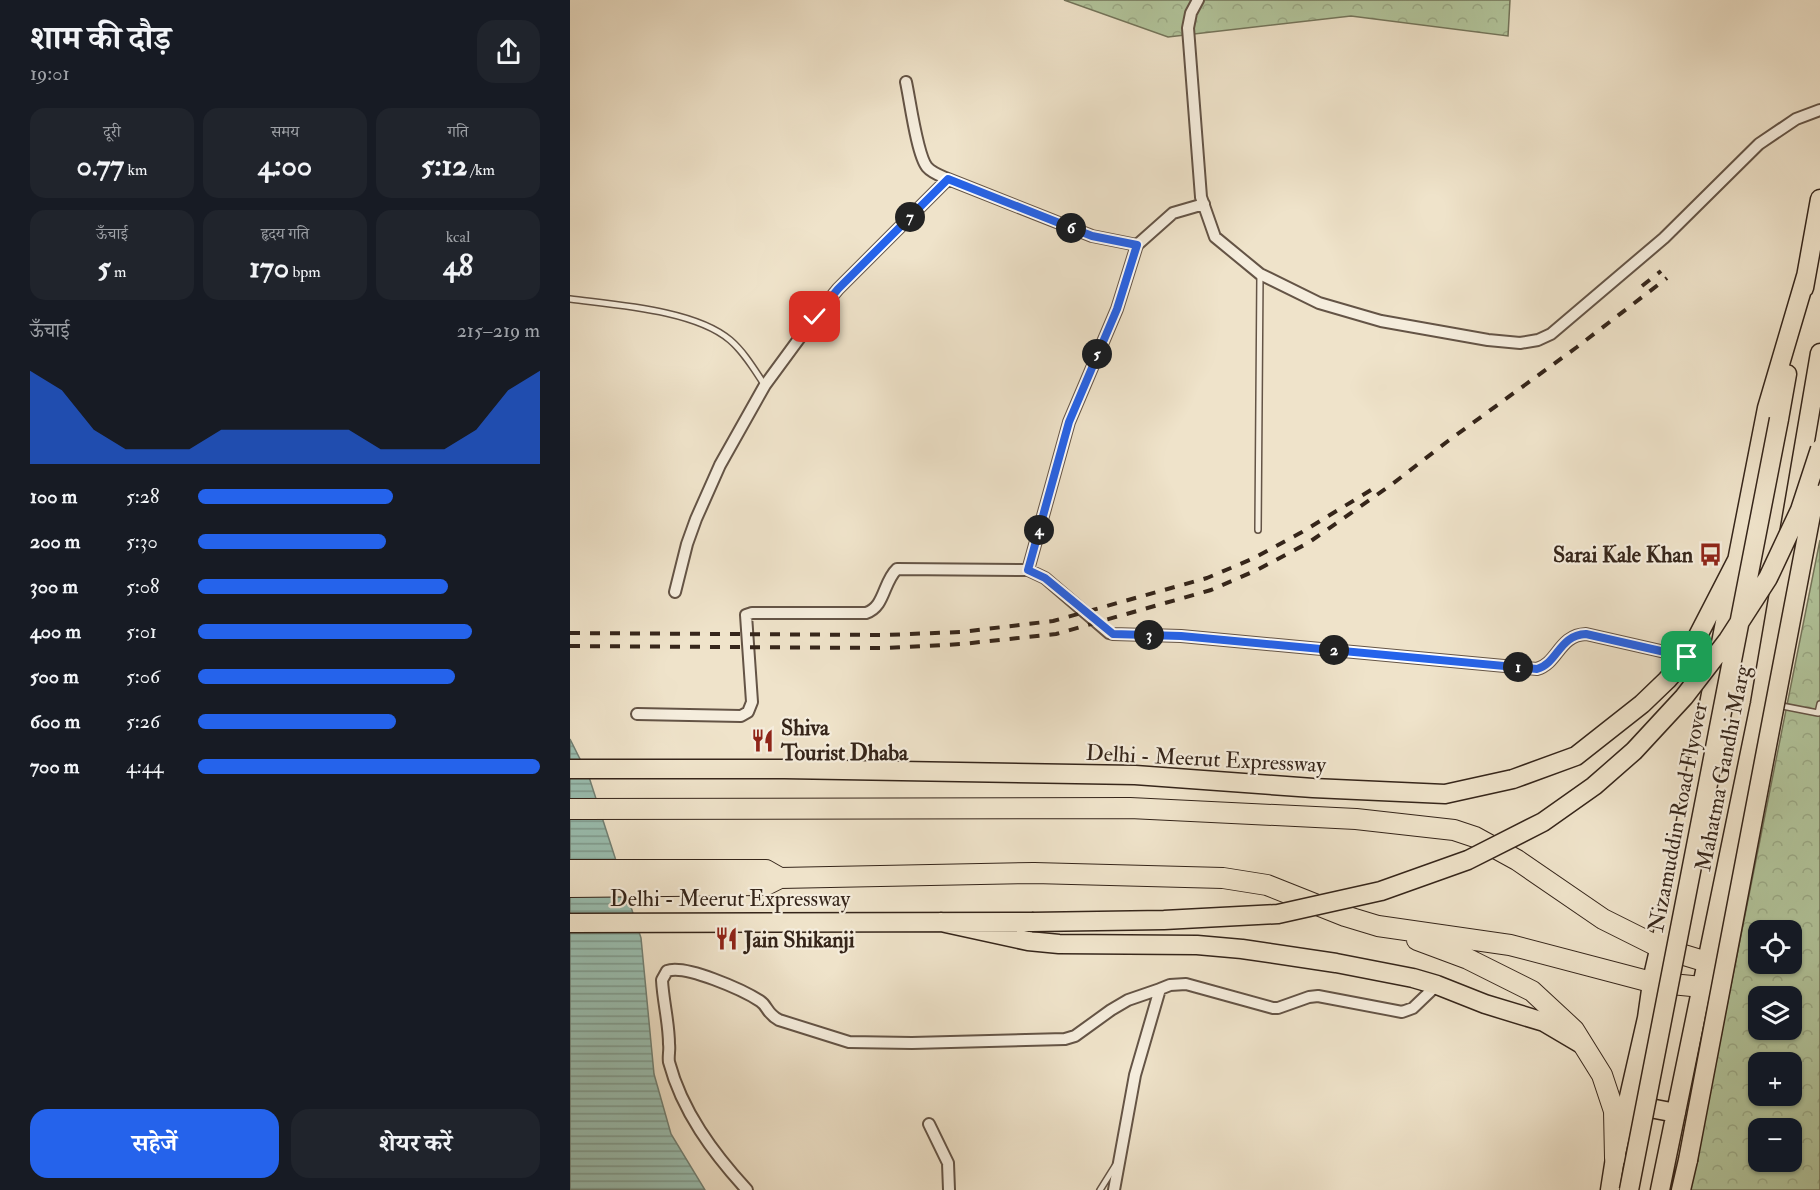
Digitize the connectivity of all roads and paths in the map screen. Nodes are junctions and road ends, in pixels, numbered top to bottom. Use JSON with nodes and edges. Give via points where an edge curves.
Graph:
{"nodes":[{"id":1,"x":1198,"y":0,"type":"edge"},
{"id":2,"x":906,"y":82,"type":"dead end"},
{"id":3,"x":1820,"y":110,"type":"edge"},
{"id":4,"x":948,"y":179,"type":"junction"},
{"id":5,"x":1820,"y":198,"type":"edge"},
{"id":6,"x":1204,"y":204,"type":"junction"},
{"id":7,"x":1137,"y":245,"type":"junction"},
{"id":8,"x":1260,"y":274,"type":"junction"},
{"id":9,"x":1806,"y":276,"type":"junction"},
{"id":10,"x":570,"y":299,"type":"edge"},
{"id":11,"x":1820,"y":353,"type":"edge"},
{"id":12,"x":765,"y":385,"type":"junction"},
{"id":13,"x":1820,"y":449,"type":"edge"},
{"id":14,"x":1820,"y":466,"type":"edge"},
{"id":15,"x":1258,"y":530,"type":"dead end"},
{"id":16,"x":1737,"y":560,"type":"junction"},
{"id":17,"x":1028,"y":570,"type":"junction"},
{"id":18,"x":675,"y":592,"type":"dead end"},
{"id":19,"x":1687,"y":657,"type":"junction"},
{"id":20,"x":1761,"y":701,"type":"junction"},
{"id":21,"x":1820,"y":704,"type":"edge"},
{"id":22,"x":637,"y":714,"type":"dead end"},
{"id":23,"x":570,"y":769,"type":"edge"},
{"id":24,"x":570,"y":809,"type":"edge"},
{"id":25,"x":570,"y":870,"type":"edge"},
{"id":26,"x":771,"y":878,"type":"junction"},
{"id":27,"x":570,"y":887,"type":"edge"},
{"id":28,"x":570,"y":922,"type":"edge"},
{"id":29,"x":941,"y":922,"type":"junction"},
{"id":30,"x":1378,"y":926,"type":"junction"},
{"id":31,"x":1661,"y":948,"type":"junction"},
{"id":32,"x":1707,"y":962,"type":"junction"},
{"id":33,"x":1652,"y":982,"type":"junction"},
{"id":34,"x":1437,"y":985,"type":"junction"},
{"id":35,"x":1702,"y":987,"type":"junction"},
{"id":36,"x":1160,"y":989,"type":"junction"},
{"id":37,"x":1583,"y":1045,"type":"junction"},
{"id":38,"x":1625,"y":1113,"type":"junction"},
{"id":39,"x":1676,"y":1113,"type":"junction"},
{"id":40,"x":928,"y":1124,"type":"dead end"},
{"id":41,"x":1120,"y":1157,"type":"junction"},
{"id":42,"x":1615,"y":1158,"type":"junction"},
{"id":43,"x":747,"y":1190,"type":"edge"},
{"id":44,"x":949,"y":1190,"type":"edge"},
{"id":45,"x":1100,"y":1190,"type":"edge"},
{"id":46,"x":1114,"y":1190,"type":"edge"},
{"id":47,"x":1610,"y":1190,"type":"edge"},
{"id":48,"x":1629,"y":1190,"type":"edge"},
{"id":49,"x":1660,"y":1190,"type":"edge"},
{"id":50,"x":1681,"y":1190,"type":"edge"}],
"edges":[{"from":1,"to":6,"type":"street","via":[[1188,28]]},
{"from":2,"to":4,"type":"street","via":[[926,165]]},
{"from":3,"to":8,"type":"street","via":[[1797,119],[1759,144],[1664,238],[1551,334],[1538,340],[1488,340],[1381,321],[1319,303]]},
{"from":4,"to":7,"type":"street","via":[[1092,236]]},
{"from":4,"to":12,"type":"street","via":[[838,289]]},
{"from":5,"to":9,"type":"highway"},
{"from":6,"to":7,"type":"street","via":[[1173,213]]},
{"from":6,"to":8,"type":"street","via":[[1215,237]]},
{"from":7,"to":17,"type":"street","via":[[1117,309],[1069,422]]},
{"from":8,"to":15,"type":"lane"},
{"from":9,"to":16,"type":"highway","via":[[1767,408]]},
{"from":9,"to":48,"type":"highway","name":"Nizamuddin Road Flyover","bridge":true},
{"from":10,"to":12,"type":"lane","via":[[667,314],[703,324],[738,347]]},
{"from":11,"to":20,"type":"highway","name":"Mahatma Gandhi Marg"},
{"from":12,"to":18,"type":"street","via":[[720,465],[696,519]]},
{"from":13,"to":29,"type":"highway","name":"Delhi - Meerut Expressway","bridge":true,"via":[[1800,510],[1768,578],[1728,640],[1684,697],[1634,751],[1543,822],[1468,860],[1381,891],[1278,914],[1164,920]]},
{"from":14,"to":50,"type":"highway","bridge":true},
{"from":16,"to":19,"type":"highway","name":"Delhi - Meerut Expressway"},
{"from":16,"to":31,"type":"highway"},
{"from":17,"to":19,"type":"street","via":[[1045,578],[1113,634],[1181,636],[1537,669],[1544,667],[1569,638],[1586,634]]},
{"from":17,"to":22,"type":"street","via":[[897,569],[877,607],[866,613],[749,614],[745,617],[752,702],[748,712],[741,716]]},
{"from":19,"to":23,"type":"highway","name":"Delhi - Meerut Expressway","via":[[1642,704],[1576,756],[1512,779],[1445,794],[1135,775]]},
{"from":20,"to":21,"type":"lane","via":[[1818,713]]},
{"from":20,"to":32,"type":"highway","name":"Mahatma Gandhi Marg"},
{"from":24,"to":31,"type":"highway","via":[[1140,808],[1356,819],[1454,830],[1517,860],[1603,919]]},
{"from":25,"to":26,"type":"highway","name":"Delhi - Meerut Expressway"},
{"from":26,"to":27,"type":"highway","name":"Delhi - Meerut Expressway"},
{"from":26,"to":30,"type":"highway","name":"Delhi - Meerut Expressway","via":[[1034,873],[1223,878],[1267,885]]},
{"from":28,"to":29,"type":"highway","name":"Delhi - Meerut Expressway"},
{"from":29,"to":34,"type":"highway","via":[[1059,944],[1242,949],[1336,963]]},
{"from":30,"to":33,"type":"highway","name":"Delhi - Meerut Expressway","via":[[1510,945]]},
{"from":30,"to":37,"type":"highway","via":[[1468,959],[1532,991],[1574,1030]]},
{"from":31,"to":32,"type":"highway"},
{"from":31,"to":33,"type":"highway"},
{"from":32,"to":35,"type":"highway","name":"Mahatma Gandhi Marg"},
{"from":33,"to":35,"type":"highway","name":"Delhi - Meerut Expressway"},
{"from":33,"to":38,"type":"highway"},
{"from":34,"to":36,"type":"street","via":[[1413,1008],[1402,1012],[1318,996],[1273,1008],[1186,984]]},
{"from":34,"to":37,"type":"highway","via":[[1544,1022]]},
{"from":35,"to":39,"type":"highway","name":"Mahatma Gandhi Marg"},
{"from":36,"to":41,"type":"street","via":[[1135,1075]]},
{"from":36,"to":43,"type":"street","via":[[1128,1000],[1071,1038],[849,1042],[779,1020],[760,1001],[700,974],[666,971],[662,980],[668,1059],[681,1100],[724,1164]]},
{"from":37,"to":42,"type":"highway","via":[[1602,1075],[1614,1111]]},
{"from":38,"to":39,"type":"highway","via":[[1639,1108]]},
{"from":38,"to":42,"type":"highway"},
{"from":39,"to":49,"type":"highway","name":"Mahatma Gandhi Marg"},
{"from":40,"to":44,"type":"street","via":[[948,1163]]},
{"from":41,"to":45,"type":"lane"},
{"from":41,"to":46,"type":"street"},
{"from":42,"to":47,"type":"highway"}]}
